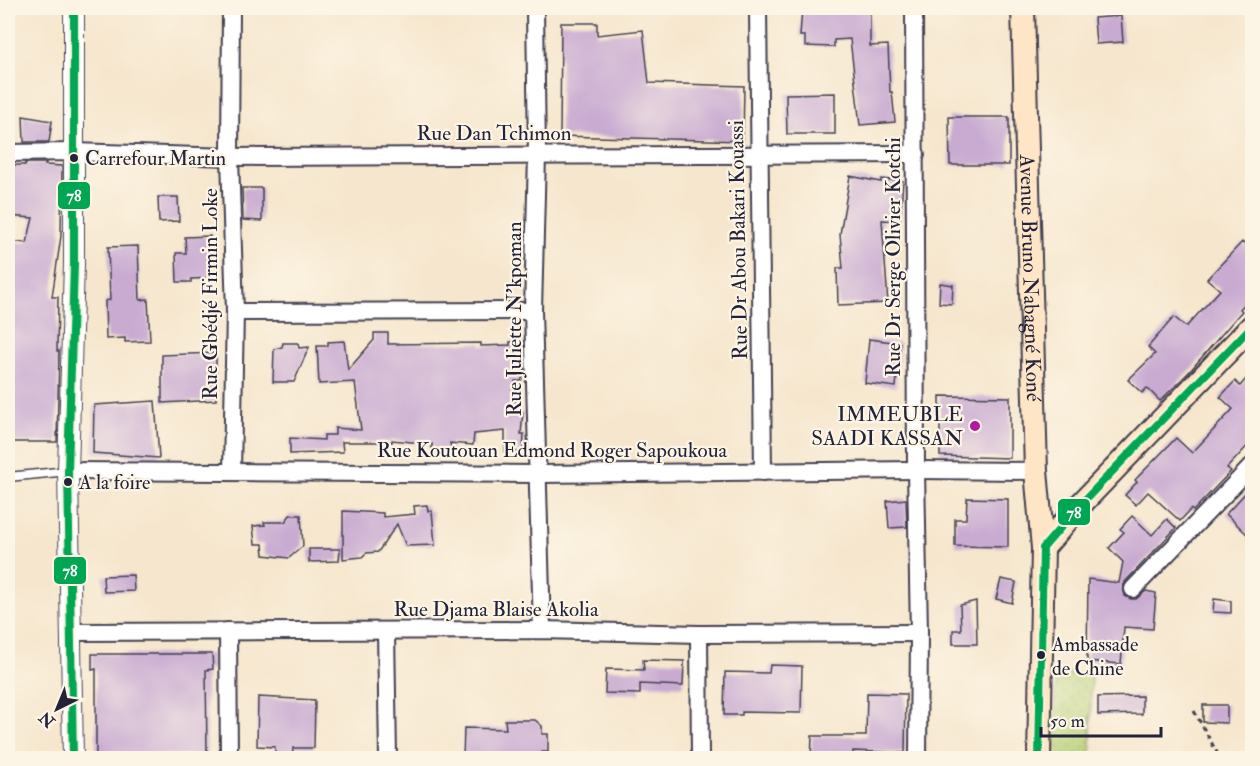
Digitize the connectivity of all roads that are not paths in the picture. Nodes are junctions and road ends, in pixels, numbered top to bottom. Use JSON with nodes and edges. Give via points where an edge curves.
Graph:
{"nodes":[{"id":1,"x":74,"y":8,"type":"edge"},
{"id":2,"x":231,"y":8,"type":"edge"},
{"id":3,"x":535,"y":8,"type":"edge"},
{"id":4,"x":758,"y":8,"type":"edge"},
{"id":5,"x":914,"y":8,"type":"edge"},
{"id":6,"x":1023,"y":8,"type":"edge"},
{"id":7,"x":74,"y":152,"type":"junction"},
{"id":8,"x":8,"y":153,"type":"edge"},
{"id":9,"x":916,"y":154,"type":"junction"},
{"id":10,"x":537,"y":155,"type":"junction"},
{"id":11,"x":760,"y":156,"type":"junction"},
{"id":12,"x":230,"y":157,"type":"junction"},
{"id":13,"x":533,"y":311,"type":"junction"},
{"id":14,"x":235,"y":312,"type":"junction"},
{"id":15,"x":1251,"y":330,"type":"edge"},
{"id":16,"x":1252,"y":466,"type":"edge"},
{"id":17,"x":68,"y":471,"type":"junction"},
{"id":18,"x":916,"y":471,"type":"junction"},
{"id":19,"x":1036,"y":471,"type":"junction"},
{"id":20,"x":232,"y":472,"type":"junction"},
{"id":21,"x":763,"y":472,"type":"junction"},
{"id":22,"x":539,"y":474,"type":"junction"},
{"id":23,"x":8,"y":477,"type":"edge"},
{"id":24,"x":1042,"y":548,"type":"junction"},
{"id":25,"x":1133,"y":589,"type":"dead end"},
{"id":26,"x":542,"y":630,"type":"junction"},
{"id":27,"x":228,"y":631,"type":"junction"},
{"id":28,"x":386,"y":631,"type":"junction"},
{"id":29,"x":72,"y":632,"type":"junction"},
{"id":30,"x":919,"y":633,"type":"junction"},
{"id":31,"x":699,"y":634,"type":"junction"},
{"id":32,"x":73,"y":759,"type":"edge"},
{"id":33,"x":229,"y":759,"type":"edge"},
{"id":34,"x":388,"y":759,"type":"edge"},
{"id":35,"x":700,"y":759,"type":"edge"},
{"id":36,"x":918,"y":759,"type":"edge"},
{"id":37,"x":1039,"y":759,"type":"edge"}],
"edges":[{"from":1,"to":7,"type":"street"},
{"from":2,"to":12,"type":"street","name":"Rue Gbédjé Firmin Loke"},
{"from":3,"to":10,"type":"street","name":"Rue Juliette N'kpoman"},
{"from":4,"to":11,"type":"street","name":"Rue Dr Abou Bakari Kouassi"},
{"from":5,"to":9,"type":"street","name":"Rue Dr Serge Olivier Kotchi"},
{"from":6,"to":19,"type":"main road","name":"Avenue Bruno Nabagné Koné"},
{"from":7,"to":8,"type":"street","name":"Rue Dan Tchimon"},
{"from":7,"to":12,"type":"street","name":"Rue Dan Tchimon"},
{"from":7,"to":17,"type":"street"},
{"from":9,"to":11,"type":"street","name":"Rue Dan Tchimon"},
{"from":9,"to":18,"type":"street","name":"Rue Dr Serge Olivier Kotchi"},
{"from":10,"to":11,"type":"street","name":"Rue Dan Tchimon"},
{"from":10,"to":12,"type":"street","name":"Rue Dan Tchimon"},
{"from":10,"to":13,"type":"street","name":"Rue Juliette N'kpoman"},
{"from":11,"to":21,"type":"street","name":"Rue Dr Abou Bakari Kouassi"},
{"from":12,"to":14,"type":"street","name":"Rue Gbédjé Firmin Loke"},
{"from":13,"to":14,"type":"street"},
{"from":13,"to":22,"type":"street","name":"Rue Juliette N'kpoman"},
{"from":14,"to":20,"type":"street","name":"Rue Gbédjé Firmin Loke"},
{"from":15,"to":24,"type":"main road"},
{"from":16,"to":25,"type":"street"},
{"from":17,"to":20,"type":"street","name":"Rue Koutouan Edmond Roger Sapoukoua"},
{"from":17,"to":23,"type":"lane"},
{"from":17,"to":29,"type":"street"},
{"from":18,"to":19,"type":"street","name":"Rue Koutouan Edmond Roger Sapoukoua"},
{"from":18,"to":21,"type":"street","name":"Rue Koutouan Edmond Roger Sapoukoua"},
{"from":18,"to":30,"type":"street","name":"Rue Dr Serge Olivier Kotchi"},
{"from":19,"to":24,"type":"main road","name":"Avenue Bruno Nabagné Koné"},
{"from":20,"to":22,"type":"street","name":"Rue Koutouan Edmond Roger Sapoukoua"},
{"from":21,"to":22,"type":"street","name":"Rue Koutouan Edmond Roger Sapoukoua"},
{"from":22,"to":26,"type":"street","name":"Rue Juliette N'kpoman"},
{"from":24,"to":37,"type":"main road","name":"Avenue Bruno Nabagné Koné"},
{"from":26,"to":28,"type":"street","name":"Rue Djama Blaise Akolia"},
{"from":26,"to":31,"type":"street","name":"Rue Djama Blaise Akolia"},
{"from":27,"to":28,"type":"street","name":"Rue Djama Blaise Akolia"},
{"from":27,"to":29,"type":"street","name":"Rue Djama Blaise Akolia"},
{"from":27,"to":33,"type":"street"},
{"from":28,"to":34,"type":"street"},
{"from":29,"to":32,"type":"street"},
{"from":30,"to":31,"type":"street","name":"Rue Djama Blaise Akolia"},
{"from":30,"to":36,"type":"street","name":"Rue Dr Serge Olivier Kotchi"},
{"from":31,"to":35,"type":"street"}]}
